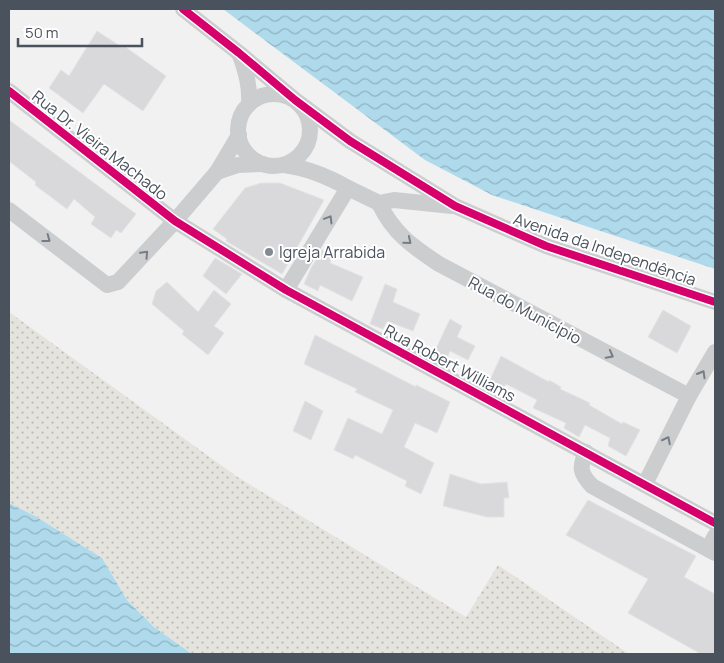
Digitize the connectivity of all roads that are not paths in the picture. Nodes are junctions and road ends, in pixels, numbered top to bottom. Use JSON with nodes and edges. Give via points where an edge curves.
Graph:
{"nodes":[{"id":1,"x":183,"y":9,"type":"edge"},
{"id":2,"x":239,"y":53,"type":"junction"},
{"id":3,"x":9,"y":91,"type":"edge"},
{"id":4,"x":295,"y":100,"type":"junction"},
{"id":5,"x":249,"y":104,"type":"junction"},
{"id":6,"x":239,"y":135,"type":"junction"},
{"id":7,"x":263,"y":164,"type":"junction"},
{"id":8,"x":284,"y":165,"type":"junction"},
{"id":9,"x":217,"y":172,"type":"junction"},
{"id":10,"x":348,"y":188,"type":"junction"},
{"id":11,"x":379,"y":203,"type":"junction"},
{"id":12,"x":455,"y":206,"type":"junction"},
{"id":13,"x":9,"y":210,"type":"edge"},
{"id":14,"x":175,"y":221,"type":"junction"},
{"id":15,"x":286,"y":290,"type":"junction"},
{"id":16,"x":715,"y":302,"type":"edge"},
{"id":17,"x":715,"y":352,"type":"edge"},
{"id":18,"x":689,"y":396,"type":"junction"},
{"id":19,"x":586,"y":452,"type":"junction"},
{"id":20,"x":645,"y":484,"type":"junction"},
{"id":21,"x":715,"y":522,"type":"edge"},
{"id":22,"x":713,"y":546,"type":"edge"}],
"edges":[{"from":1,"to":2,"type":"street","name":"Avenida da Independência"},
{"from":2,"to":4,"type":"street","name":"Avenida da Independência"},
{"from":2,"to":5,"type":"street","via":[[250,90]]},
{"from":3,"to":14,"type":"street","name":"Rua Dr. Vieira Machado"},
{"from":4,"to":5,"type":"street","via":[[271,94]]},
{"from":4,"to":8,"type":"street","via":[[306,114],[310,130],[308,142],[303,152]]},
{"from":4,"to":12,"type":"street","name":"Avenida da Independência","via":[[350,141]]},
{"from":5,"to":6,"type":"street","via":[[242,113]]},
{"from":6,"to":7,"type":"street","via":[[247,153]]},
{"from":6,"to":9,"type":"street"},
{"from":7,"to":8,"type":"street"},
{"from":7,"to":9,"type":"street","via":[[238,165]]},
{"from":8,"to":10,"type":"street","via":[[303,167]]},
{"from":9,"to":14,"type":"street"},
{"from":10,"to":11,"type":"street"},
{"from":15,"to":10,"type":"street","one_way":true},
{"from":11,"to":12,"type":"street","via":[[394,200]]},
{"from":11,"to":18,"type":"street","name":"Rua do Município","one_way":true,"via":[[396,231],[439,264]]},
{"from":12,"to":16,"type":"street","name":"Avenida da Independência","via":[[546,246]]},
{"from":13,"to":14,"type":"street","one_way":true,"via":[[107,285],[118,282]]},
{"from":14,"to":15,"type":"street","name":"Rua Robert Williams"},
{"from":15,"to":19,"type":"street","name":"Rua Robert Williams"},
{"from":18,"to":17,"type":"street","one_way":true},
{"from":20,"to":18,"type":"street","one_way":true},
{"from":19,"to":20,"type":"street","name":"Rua Robert Williams"},
{"from":19,"to":22,"type":"street","via":[[581,464],[583,476],[592,486]]},
{"from":20,"to":21,"type":"street","name":"Rua Robert Williams"}]}
